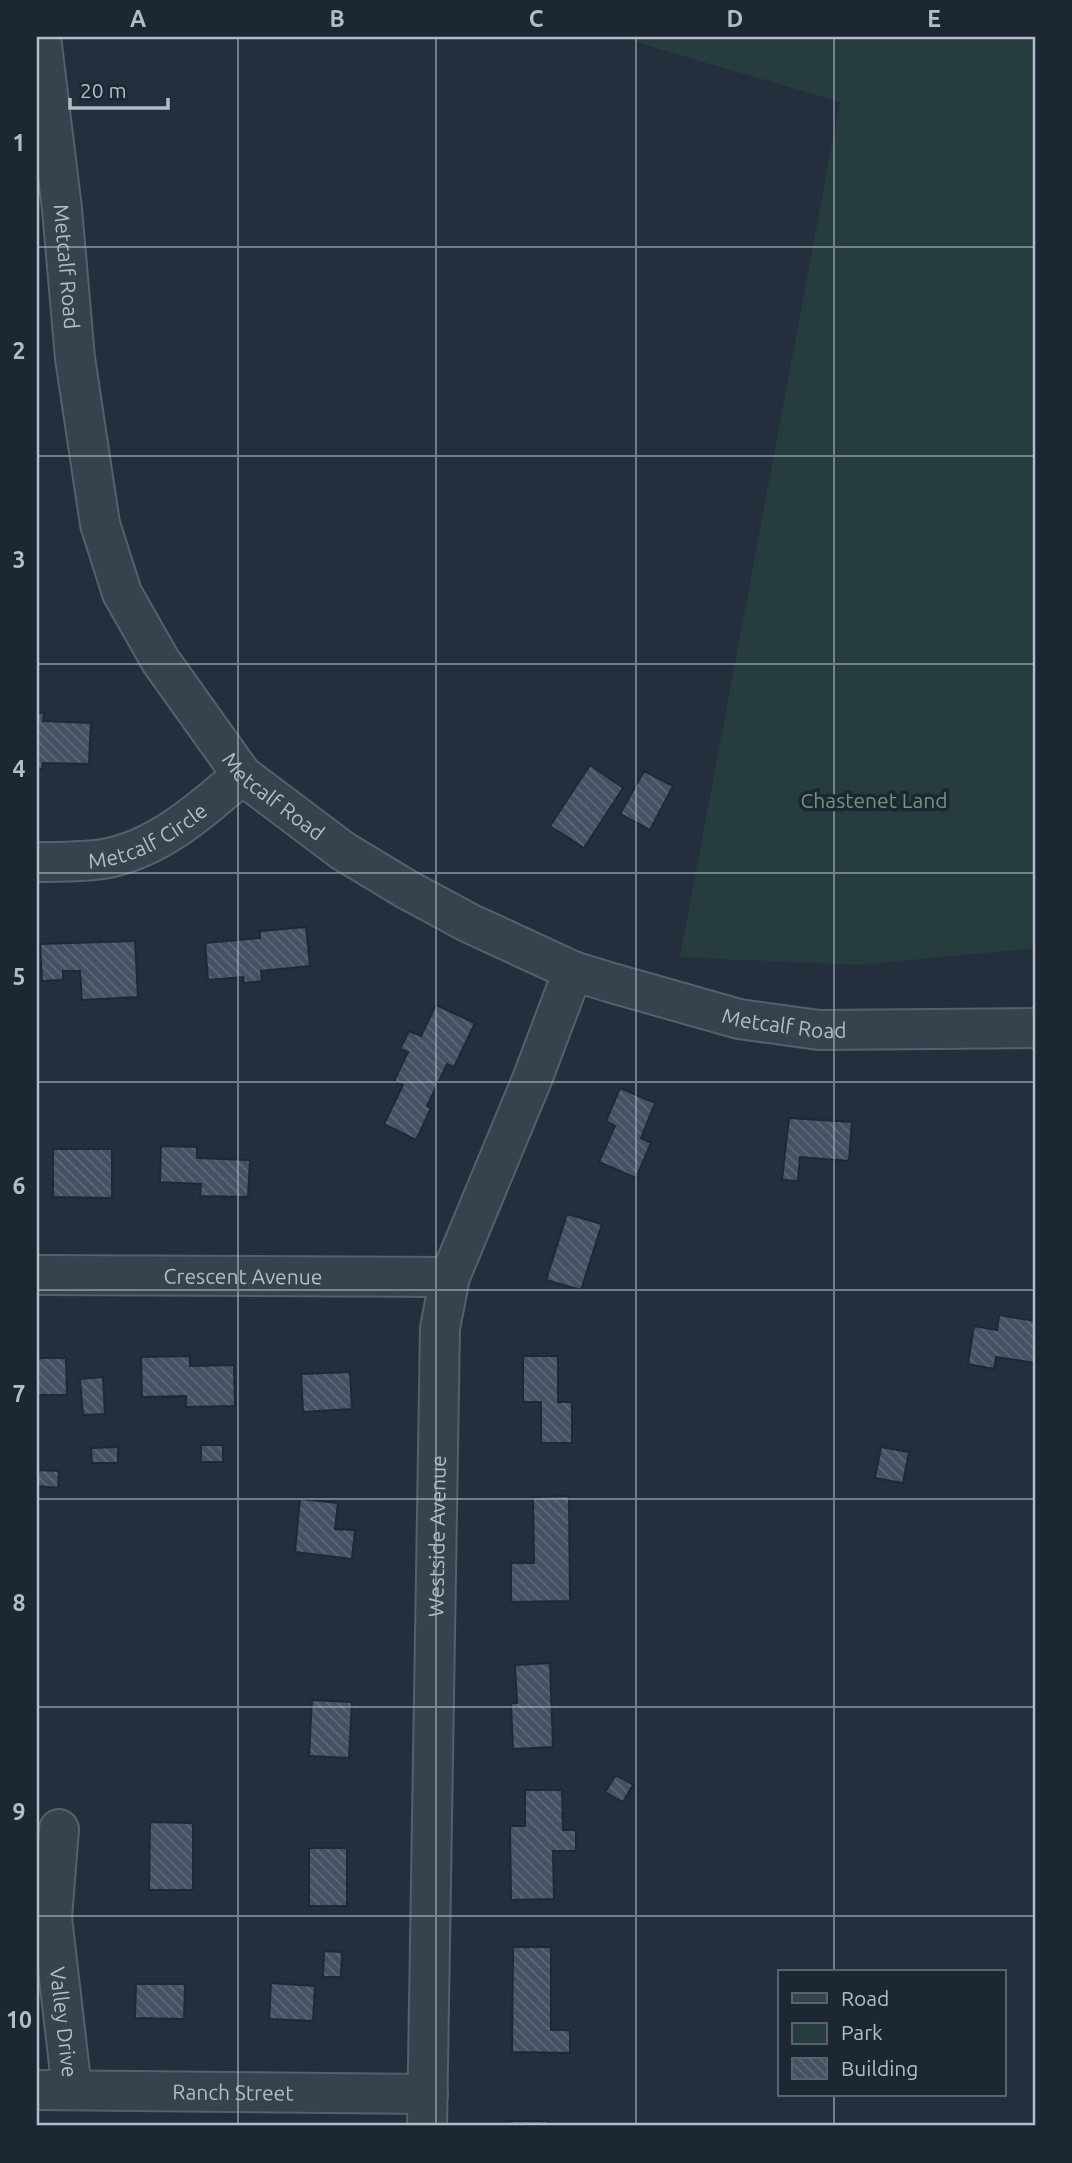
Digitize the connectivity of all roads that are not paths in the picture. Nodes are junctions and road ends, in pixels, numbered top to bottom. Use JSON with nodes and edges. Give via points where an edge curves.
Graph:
{"nodes":[{"id":1,"x":41,"y":37,"type":"edge"},
{"id":2,"x":242,"y":775,"type":"junction"},
{"id":3,"x":37,"y":862,"type":"edge"},
{"id":4,"x":573,"y":971,"type":"junction"},
{"id":5,"x":1035,"y":1028,"type":"edge"},
{"id":6,"x":37,"y":1275,"type":"edge"},
{"id":7,"x":450,"y":1277,"type":"junction"},
{"id":8,"x":59,"y":1829,"type":"dead end"},
{"id":9,"x":54,"y":2090,"type":"edge"},
{"id":10,"x":428,"y":2110,"type":"edge"}],
"edges":[{"from":1,"to":2,"type":"street","name":"Metcalf Road","via":[[75,358],[100,524],[122,593],[160,660]]},
{"from":2,"to":3,"type":"street","name":"Metcalf Circle","via":[[157,840],[104,858]]},
{"from":2,"to":4,"type":"street","name":"Metcalf Road","via":[[343,851],[469,923]]},
{"from":4,"to":5,"type":"street","name":"Metcalf Road","via":[[739,1019],[819,1030]]},
{"from":4,"to":7,"type":"street","name":"Westside Avenue"},
{"from":6,"to":7,"type":"street","name":"Crescent Avenue"},
{"from":7,"to":10,"type":"street","name":"Westside Avenue","via":[[440,1328],[438,1372]]},
{"from":8,"to":9,"type":"street","name":"Valley Drive","via":[[52,1918]]},
{"from":9,"to":10,"type":"street","name":"Ranch Street"}]}
